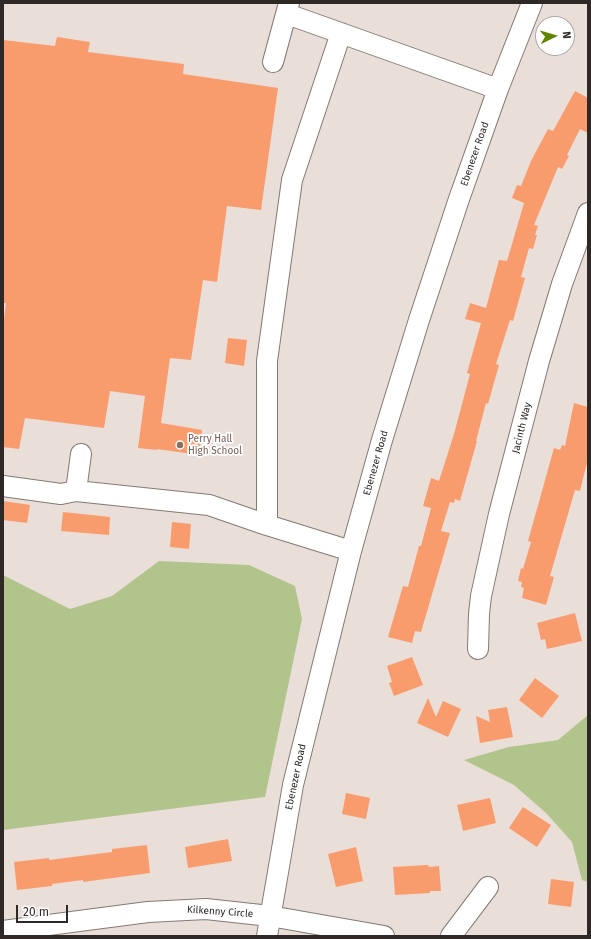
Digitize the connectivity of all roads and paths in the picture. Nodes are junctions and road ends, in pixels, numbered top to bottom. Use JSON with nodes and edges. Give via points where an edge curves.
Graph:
{"nodes":[{"id":1,"x":532,"y":3,"type":"edge"},
{"id":2,"x":288,"y":8,"type":"edge"},
{"id":3,"x":341,"y":33,"type":"junction"},
{"id":4,"x":273,"y":62,"type":"dead end"},
{"id":5,"x":498,"y":89,"type":"junction"},
{"id":6,"x":588,"y":213,"type":"edge"},
{"id":7,"x":81,"y":454,"type":"dead end"},
{"id":8,"x":3,"y":486,"type":"edge"},
{"id":9,"x":76,"y":491,"type":"junction"},
{"id":10,"x":267,"y":525,"type":"junction"},
{"id":11,"x":351,"y":551,"type":"junction"},
{"id":12,"x":478,"y":649,"type":"dead end"},
{"id":13,"x":488,"y":887,"type":"dead end"},
{"id":14,"x":270,"y":916,"type":"junction"},
{"id":15,"x":3,"y":931,"type":"edge"},
{"id":16,"x":42,"y":931,"type":"edge"},
{"id":17,"x":267,"y":936,"type":"edge"},
{"id":18,"x":384,"y":936,"type":"edge"},
{"id":19,"x":451,"y":936,"type":"edge"}],
"edges":[{"from":1,"to":5,"type":"street","name":"Ebenezer Road"},
{"from":2,"to":3,"type":"street"},
{"from":2,"to":4,"type":"street"},
{"from":3,"to":5,"type":"street"},
{"from":3,"to":10,"type":"street","via":[[292,180],[267,361]]},
{"from":5,"to":11,"type":"street","name":"Ebenezer Road","via":[[416,327]]},
{"from":6,"to":12,"type":"street","name":"Jacinth Way","via":[[562,284],[539,361],[500,514],[478,614]]},
{"from":7,"to":9,"type":"street"},
{"from":8,"to":9,"type":"street","via":[[61,494]]},
{"from":9,"to":10,"type":"street","via":[[209,505]]},
{"from":10,"to":11,"type":"street"},
{"from":11,"to":14,"type":"street","name":"Ebenezer Road","via":[[293,785]]},
{"from":13,"to":19,"type":"street"},
{"from":14,"to":16,"type":"street","name":"Kilkenny Circle","via":[[206,909],[179,909],[127,914]]},
{"from":14,"to":17,"type":"street","name":"Ebenezer Road"},
{"from":14,"to":18,"type":"street","name":"Kilkenny Circle"},
{"from":15,"to":16,"type":"street","name":"Kilkenny Circle"}]}
